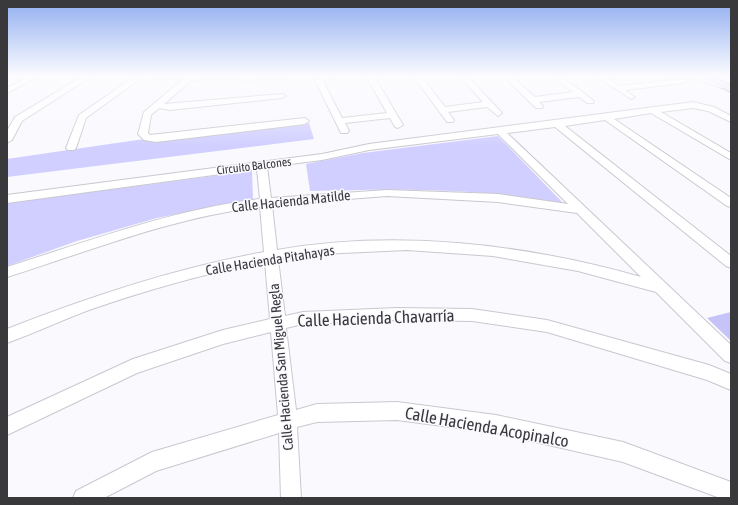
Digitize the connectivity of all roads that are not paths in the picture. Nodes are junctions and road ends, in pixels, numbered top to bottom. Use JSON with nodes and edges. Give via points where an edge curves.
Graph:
{"nodes":[{"id":1,"x":50,"y":100,"type":"edge"},
{"id":2,"x":107,"y":100,"type":"edge"},
{"id":3,"x":163,"y":100,"type":"edge"},
{"id":4,"x":246,"y":100,"type":"edge"},
{"id":5,"x":329,"y":100,"type":"edge"},
{"id":6,"x":384,"y":100,"type":"edge"},
{"id":7,"x":434,"y":100,"type":"edge"},
{"id":8,"x":485,"y":100,"type":"edge"},
{"id":9,"x":534,"y":100,"type":"joint"},
{"id":10,"x":537,"y":100,"type":"edge"},
{"id":11,"x":489,"y":104,"type":"junction"},
{"id":12,"x":157,"y":105,"type":"junction"},
{"id":13,"x":540,"y":106,"type":"dead end"},
{"id":14,"x":442,"y":110,"type":"junction"},
{"id":15,"x":653,"y":111,"type":"junction"},
{"id":16,"x":498,"y":113,"type":"dead end"},
{"id":17,"x":393,"y":115,"type":"junction"},
{"id":18,"x":606,"y":117,"type":"junction"},
{"id":19,"x":731,"y":119,"type":"edge"},
{"id":20,"x":450,"y":120,"type":"dead end"},
{"id":21,"x":305,"y":121,"type":"dead end"},
{"id":22,"x":340,"y":121,"type":"junction"},
{"id":23,"x":557,"y":124,"type":"junction"},
{"id":24,"x":398,"y":125,"type":"dead end"},
{"id":25,"x":344,"y":131,"type":"dead end"},
{"id":26,"x":500,"y":131,"type":"junction"},
{"id":27,"x":7,"y":140,"type":"edge"},
{"id":28,"x":71,"y":148,"type":"dead end"},
{"id":29,"x":731,"y":157,"type":"edge"},
{"id":30,"x":262,"y":165,"type":"junction"},
{"id":31,"x":7,"y":199,"type":"edge"},
{"id":32,"x":265,"y":202,"type":"junction"},
{"id":33,"x":731,"y":202,"type":"edge"},
{"id":34,"x":583,"y":210,"type":"junction"},
{"id":35,"x":272,"y":256,"type":"junction"},
{"id":36,"x":731,"y":263,"type":"edge"},
{"id":37,"x":7,"y":272,"type":"edge"},
{"id":38,"x":660,"y":288,"type":"junction"},
{"id":39,"x":278,"y":324,"type":"junction"},
{"id":40,"x":7,"y":336,"type":"edge"},
{"id":41,"x":731,"y":356,"type":"edge"},
{"id":42,"x":731,"y":382,"type":"edge"},
{"id":43,"x":288,"y":421,"type":"junction"},
{"id":44,"x":7,"y":426,"type":"edge"},
{"id":45,"x":731,"y":492,"type":"edge"},
{"id":46,"x":83,"y":498,"type":"edge"},
{"id":47,"x":292,"y":498,"type":"edge"}],
"edges":[{"from":1,"to":27,"type":"street","via":[[18,119]]},
{"from":2,"to":28,"type":"street","via":[[82,117]]},
{"from":3,"to":12,"type":"street"},
{"from":4,"to":12,"type":"street","via":[[170,107]]},
{"from":5,"to":22,"type":"street"},
{"from":6,"to":17,"type":"street"},
{"from":7,"to":14,"type":"street"},
{"from":8,"to":11,"type":"street"},
{"from":9,"to":10,"type":"street"},
{"from":9,"to":13,"type":"street"},
{"from":11,"to":14,"type":"street"},
{"from":11,"to":16,"type":"street"},
{"from":12,"to":21,"type":"street","via":[[147,114],[142,134],[147,138]]},
{"from":14,"to":20,"type":"street"},
{"from":15,"to":18,"type":"street","name":"Circuito Balcones"},
{"from":15,"to":19,"type":"street","name":"Circuito Balcones","via":[[693,105],[702,106]]},
{"from":15,"to":29,"type":"street"},
{"from":17,"to":22,"type":"street"},
{"from":17,"to":24,"type":"street"},
{"from":18,"to":23,"type":"street","name":"Circuito Balcones"},
{"from":18,"to":33,"type":"street"},
{"from":22,"to":25,"type":"street"},
{"from":23,"to":26,"type":"street","name":"Circuito Balcones"},
{"from":23,"to":36,"type":"street"},
{"from":26,"to":30,"type":"street","name":"Circuito Balcones","via":[[369,147],[322,157]]},
{"from":26,"to":34,"type":"street"},
{"from":30,"to":31,"type":"street","name":"Circuito Balcones"},
{"from":30,"to":32,"type":"street","name":"Calle Hacienda San Miguel Regla"},
{"from":32,"to":34,"type":"street","name":"Calle Hacienda Matilde","via":[[386,193],[436,194],[498,198]]},
{"from":32,"to":35,"type":"street","name":"Calle Hacienda San Miguel Regla"},
{"from":32,"to":37,"type":"street","name":"Calle Hacienda Matilde","via":[[227,207],[144,229]]},
{"from":34,"to":38,"type":"street"},
{"from":35,"to":38,"type":"street","name":"Calle Hacienda Pitahayas","via":[[321,249],[396,246],[466,249],[587,268]]},
{"from":35,"to":39,"type":"street","name":"Calle Hacienda San Miguel Regla"},
{"from":35,"to":40,"type":"street","name":"Calle Hacienda Pitahayas","via":[[191,273],[121,293]]},
{"from":38,"to":41,"type":"street"},
{"from":39,"to":42,"type":"street","name":"Calle Hacienda Chavarría","via":[[303,318],[397,314],[472,315],[547,326],[709,373]]},
{"from":39,"to":43,"type":"street","name":"Calle Hacienda San Miguel Regla"},
{"from":39,"to":44,"type":"street","name":"Calle Hacienda Chavarría","via":[[223,337],[133,367]]},
{"from":43,"to":45,"type":"street","name":"Calle Hacienda Acopinalco","via":[[317,413],[397,411],[496,424],[623,452]]},
{"from":43,"to":46,"type":"street","name":"Calle Hacienda Acopinalco","via":[[152,462]]},
{"from":43,"to":47,"type":"street","name":"Calle Hacienda San Miguel Regla"}]}
